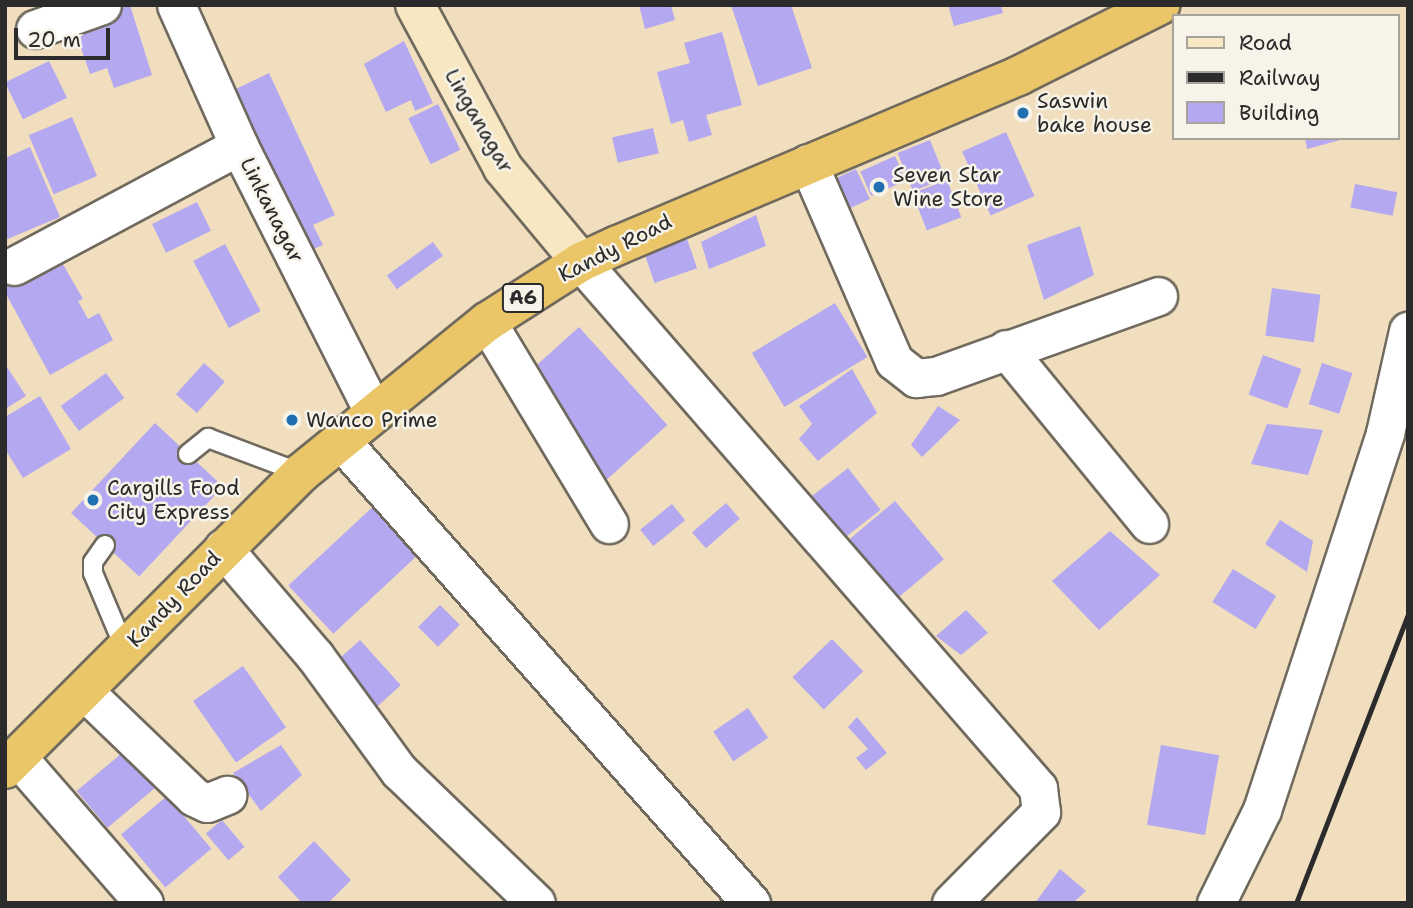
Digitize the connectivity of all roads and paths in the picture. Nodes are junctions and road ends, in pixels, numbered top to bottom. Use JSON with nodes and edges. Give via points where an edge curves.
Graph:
{"nodes":[{"id":1,"x":102,"y":5,"type":"edge"},
{"id":2,"x":176,"y":5,"type":"edge"},
{"id":3,"x":415,"y":5,"type":"edge"},
{"id":4,"x":1158,"y":6,"type":"edge"},
{"id":5,"x":35,"y":29,"type":"dead end"},
{"id":6,"x":239,"y":146,"type":"junction"},
{"id":7,"x":808,"y":163,"type":"junction"},
{"id":8,"x":581,"y":262,"type":"junction"},
{"id":9,"x":14,"y":266,"type":"dead end"},
{"id":10,"x":1158,"y":296,"type":"dead end"},
{"id":11,"x":487,"y":322,"type":"junction"},
{"id":12,"x":1408,"y":331,"type":"edge"},
{"id":13,"x":1006,"y":349,"type":"junction"},
{"id":14,"x":374,"y":413,"type":"junction"},
{"id":15,"x":341,"y":442,"type":"junction"},
{"id":16,"x":188,"y":454,"type":"dead end"},
{"id":17,"x":301,"y":473,"type":"junction"},
{"id":18,"x":609,"y":524,"type":"dead end"},
{"id":19,"x":1149,"y":524,"type":"dead end"},
{"id":20,"x":105,"y":545,"type":"dead end"},
{"id":21,"x":223,"y":548,"type":"junction"},
{"id":22,"x":125,"y":649,"type":"junction"},
{"id":23,"x":85,"y":692,"type":"junction"},
{"id":24,"x":12,"y":763,"type":"edge"},
{"id":25,"x":226,"y":795,"type":"dead end"},
{"id":26,"x":144,"y":903,"type":"edge"},
{"id":27,"x":536,"y":903,"type":"edge"},
{"id":28,"x":751,"y":903,"type":"edge"},
{"id":29,"x":951,"y":903,"type":"edge"},
{"id":30,"x":1216,"y":903,"type":"edge"}],
"edges":[{"from":1,"to":5,"type":"street"},
{"from":2,"to":6,"type":"street","name":"Linkanagar"},
{"from":3,"to":8,"type":"street","name":"Linganagar","via":[[503,167]]},
{"from":4,"to":7,"type":"highway","name":"Kandy Road","number":"A6","via":[[1020,75]]},
{"from":6,"to":9,"type":"street"},
{"from":6,"to":14,"type":"street","name":"Linkanagar"},
{"from":7,"to":8,"type":"highway","name":"Kandy Road","number":"A6"},
{"from":7,"to":13,"type":"street","via":[[894,361],[906,374],[936,376]]},
{"from":8,"to":11,"type":"highway","name":"Kandy Road","number":"A6"},
{"from":8,"to":29,"type":"street","via":[[1038,788],[1041,812]]},
{"from":10,"to":13,"type":"street"},
{"from":11,"to":14,"type":"highway","name":"Kandy Road","number":"A6"},
{"from":11,"to":18,"type":"street"},
{"from":12,"to":30,"type":"street","via":[[1385,433],[1266,797]]},
{"from":13,"to":19,"type":"street"},
{"from":14,"to":15,"type":"highway","name":"Kandy Road","number":"A6"},
{"from":15,"to":17,"type":"highway","name":"Kandy Road","number":"A6"},
{"from":15,"to":28,"type":"street"},
{"from":16,"to":17,"type":"lane","via":[[208,438]]},
{"from":17,"to":21,"type":"highway","name":"Kandy Road","number":"A6"},
{"from":20,"to":22,"type":"lane","via":[[93,562],[93,573]]},
{"from":21,"to":22,"type":"highway","name":"Kandy Road","number":"A6"},
{"from":21,"to":27,"type":"street","via":[[315,656],[399,771]]},
{"from":22,"to":23,"type":"highway","name":"Kandy Road","number":"A6"},
{"from":23,"to":24,"type":"highway","name":"Kandy Road","number":"A6"},
{"from":23,"to":25,"type":"street","via":[[194,797],[207,803]]},
{"from":24,"to":26,"type":"street"}]}
